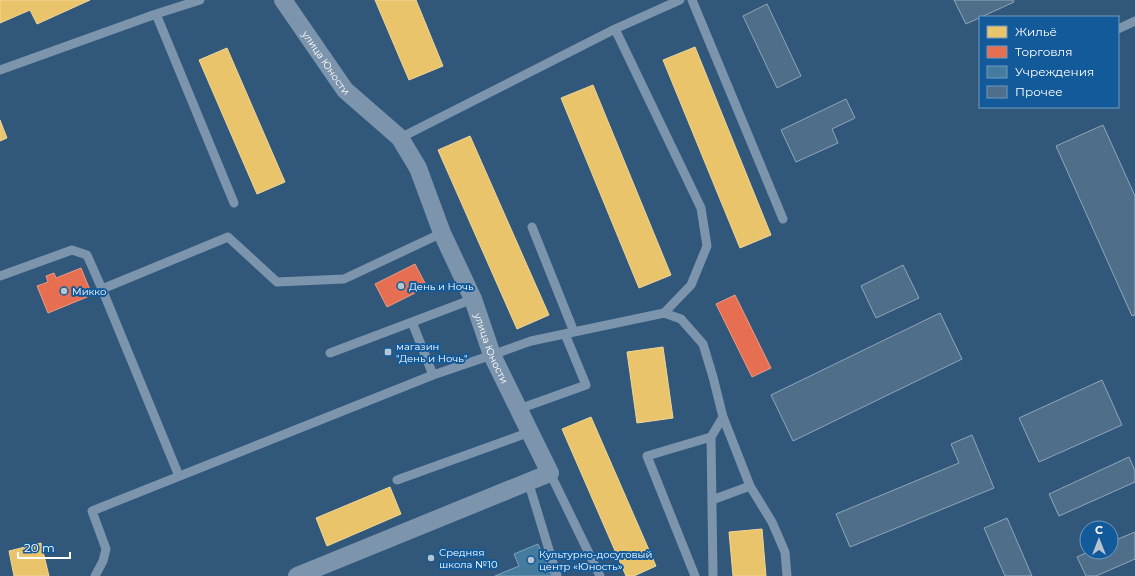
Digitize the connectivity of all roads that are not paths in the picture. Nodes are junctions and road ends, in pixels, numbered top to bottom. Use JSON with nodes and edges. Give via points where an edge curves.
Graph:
{"nodes":[{"id":1,"x":200,"y":0,"type":"edge"},
{"id":2,"x":283,"y":0,"type":"edge"},
{"id":3,"x":680,"y":0,"type":"edge"},
{"id":4,"x":692,"y":0,"type":"edge"},
{"id":5,"x":156,"y":14,"type":"junction"},
{"id":6,"x":1135,"y":21,"type":"edge"},
{"id":7,"x":615,"y":29,"type":"junction"},
{"id":8,"x":1119,"y":29,"type":"edge"},
{"id":9,"x":0,"y":70,"type":"edge"},
{"id":10,"x":400,"y":138,"type":"junction"},
{"id":11,"x":234,"y":203,"type":"dead end"},
{"id":12,"x":783,"y":219,"type":"dead end"},
{"id":13,"x":532,"y":227,"type":"dead end"},
{"id":14,"x":442,"y":233,"type":"junction"},
{"id":15,"x":0,"y":276,"type":"edge"},
{"id":16,"x":102,"y":289,"type":"junction"},
{"id":17,"x":472,"y":299,"type":"junction"},
{"id":18,"x":664,"y":313,"type":"junction"},
{"id":19,"x":412,"y":322,"type":"junction"},
{"id":20,"x":570,"y":333,"type":"junction"},
{"id":21,"x":330,"y":353,"type":"dead end"},
{"id":22,"x":492,"y":356,"type":"junction"},
{"id":23,"x":432,"y":375,"type":"junction"},
{"id":24,"x":519,"y":409,"type":"junction"},
{"id":25,"x":723,"y":417,"type":"junction"},
{"id":26,"x":530,"y":432,"type":"junction"},
{"id":27,"x":710,"y":437,"type":"junction"},
{"id":28,"x":550,"y":473,"type":"junction"},
{"id":29,"x":179,"y":476,"type":"junction"},
{"id":30,"x":397,"y":480,"type":"dead end"},
{"id":31,"x":528,"y":482,"type":"junction"},
{"id":32,"x":750,"y":486,"type":"junction"},
{"id":33,"x":712,"y":500,"type":"junction"},
{"id":34,"x":95,"y":576,"type":"edge"},
{"id":35,"x":296,"y":576,"type":"edge"},
{"id":36,"x":557,"y":576,"type":"edge"},
{"id":37,"x":600,"y":576,"type":"edge"},
{"id":38,"x":695,"y":576,"type":"edge"},
{"id":39,"x":713,"y":576,"type":"edge"},
{"id":40,"x":787,"y":576,"type":"edge"}],
"edges":[{"from":1,"to":5,"type":"lane"},
{"from":2,"to":10,"type":"street","name":"улица Юности","via":[[345,90]]},
{"from":3,"to":7,"type":"lane"},
{"from":4,"to":12,"type":"lane"},
{"from":5,"to":9,"type":"lane"},
{"from":5,"to":11,"type":"lane"},
{"from":6,"to":8,"type":"lane"},
{"from":7,"to":10,"type":"lane"},
{"from":7,"to":18,"type":"lane","via":[[701,208],[707,246],[691,285]]},
{"from":10,"to":14,"type":"street","name":"улица Юности","via":[[418,168]]},
{"from":13,"to":20,"type":"lane"},
{"from":14,"to":16,"type":"lane","via":[[344,279],[277,282],[228,238]]},
{"from":14,"to":17,"type":"street","name":"улица Юности"},
{"from":15,"to":16,"type":"lane","via":[[72,250],[87,255]]},
{"from":16,"to":29,"type":"lane"},
{"from":17,"to":19,"type":"lane"},
{"from":17,"to":22,"type":"street","name":"улица Юности"},
{"from":18,"to":20,"type":"lane"},
{"from":18,"to":25,"type":"lane","via":[[681,319],[703,344]]},
{"from":19,"to":21,"type":"lane"},
{"from":19,"to":23,"type":"lane"},
{"from":20,"to":22,"type":"lane","via":[[531,341]]},
{"from":20,"to":24,"type":"lane","via":[[586,385]]},
{"from":22,"to":23,"type":"lane"},
{"from":22,"to":24,"type":"street","name":"улица Юности"},
{"from":23,"to":29,"type":"lane"},
{"from":24,"to":26,"type":"street","name":"улица Юности"},
{"from":25,"to":27,"type":"lane"},
{"from":25,"to":32,"type":"lane"},
{"from":26,"to":28,"type":"street","name":"улица Юности"},
{"from":26,"to":30,"type":"lane"},
{"from":27,"to":33,"type":"lane"},
{"from":27,"to":38,"type":"lane","via":[[648,456]]},
{"from":28,"to":31,"type":"street"},
{"from":28,"to":37,"type":"lane"},
{"from":29,"to":34,"type":"lane","via":[[92,510],[106,549]]},
{"from":31,"to":35,"type":"street"},
{"from":31,"to":36,"type":"lane"},
{"from":32,"to":33,"type":"lane"},
{"from":32,"to":40,"type":"lane","via":[[772,522],[785,552]]},
{"from":33,"to":39,"type":"lane"}]}
